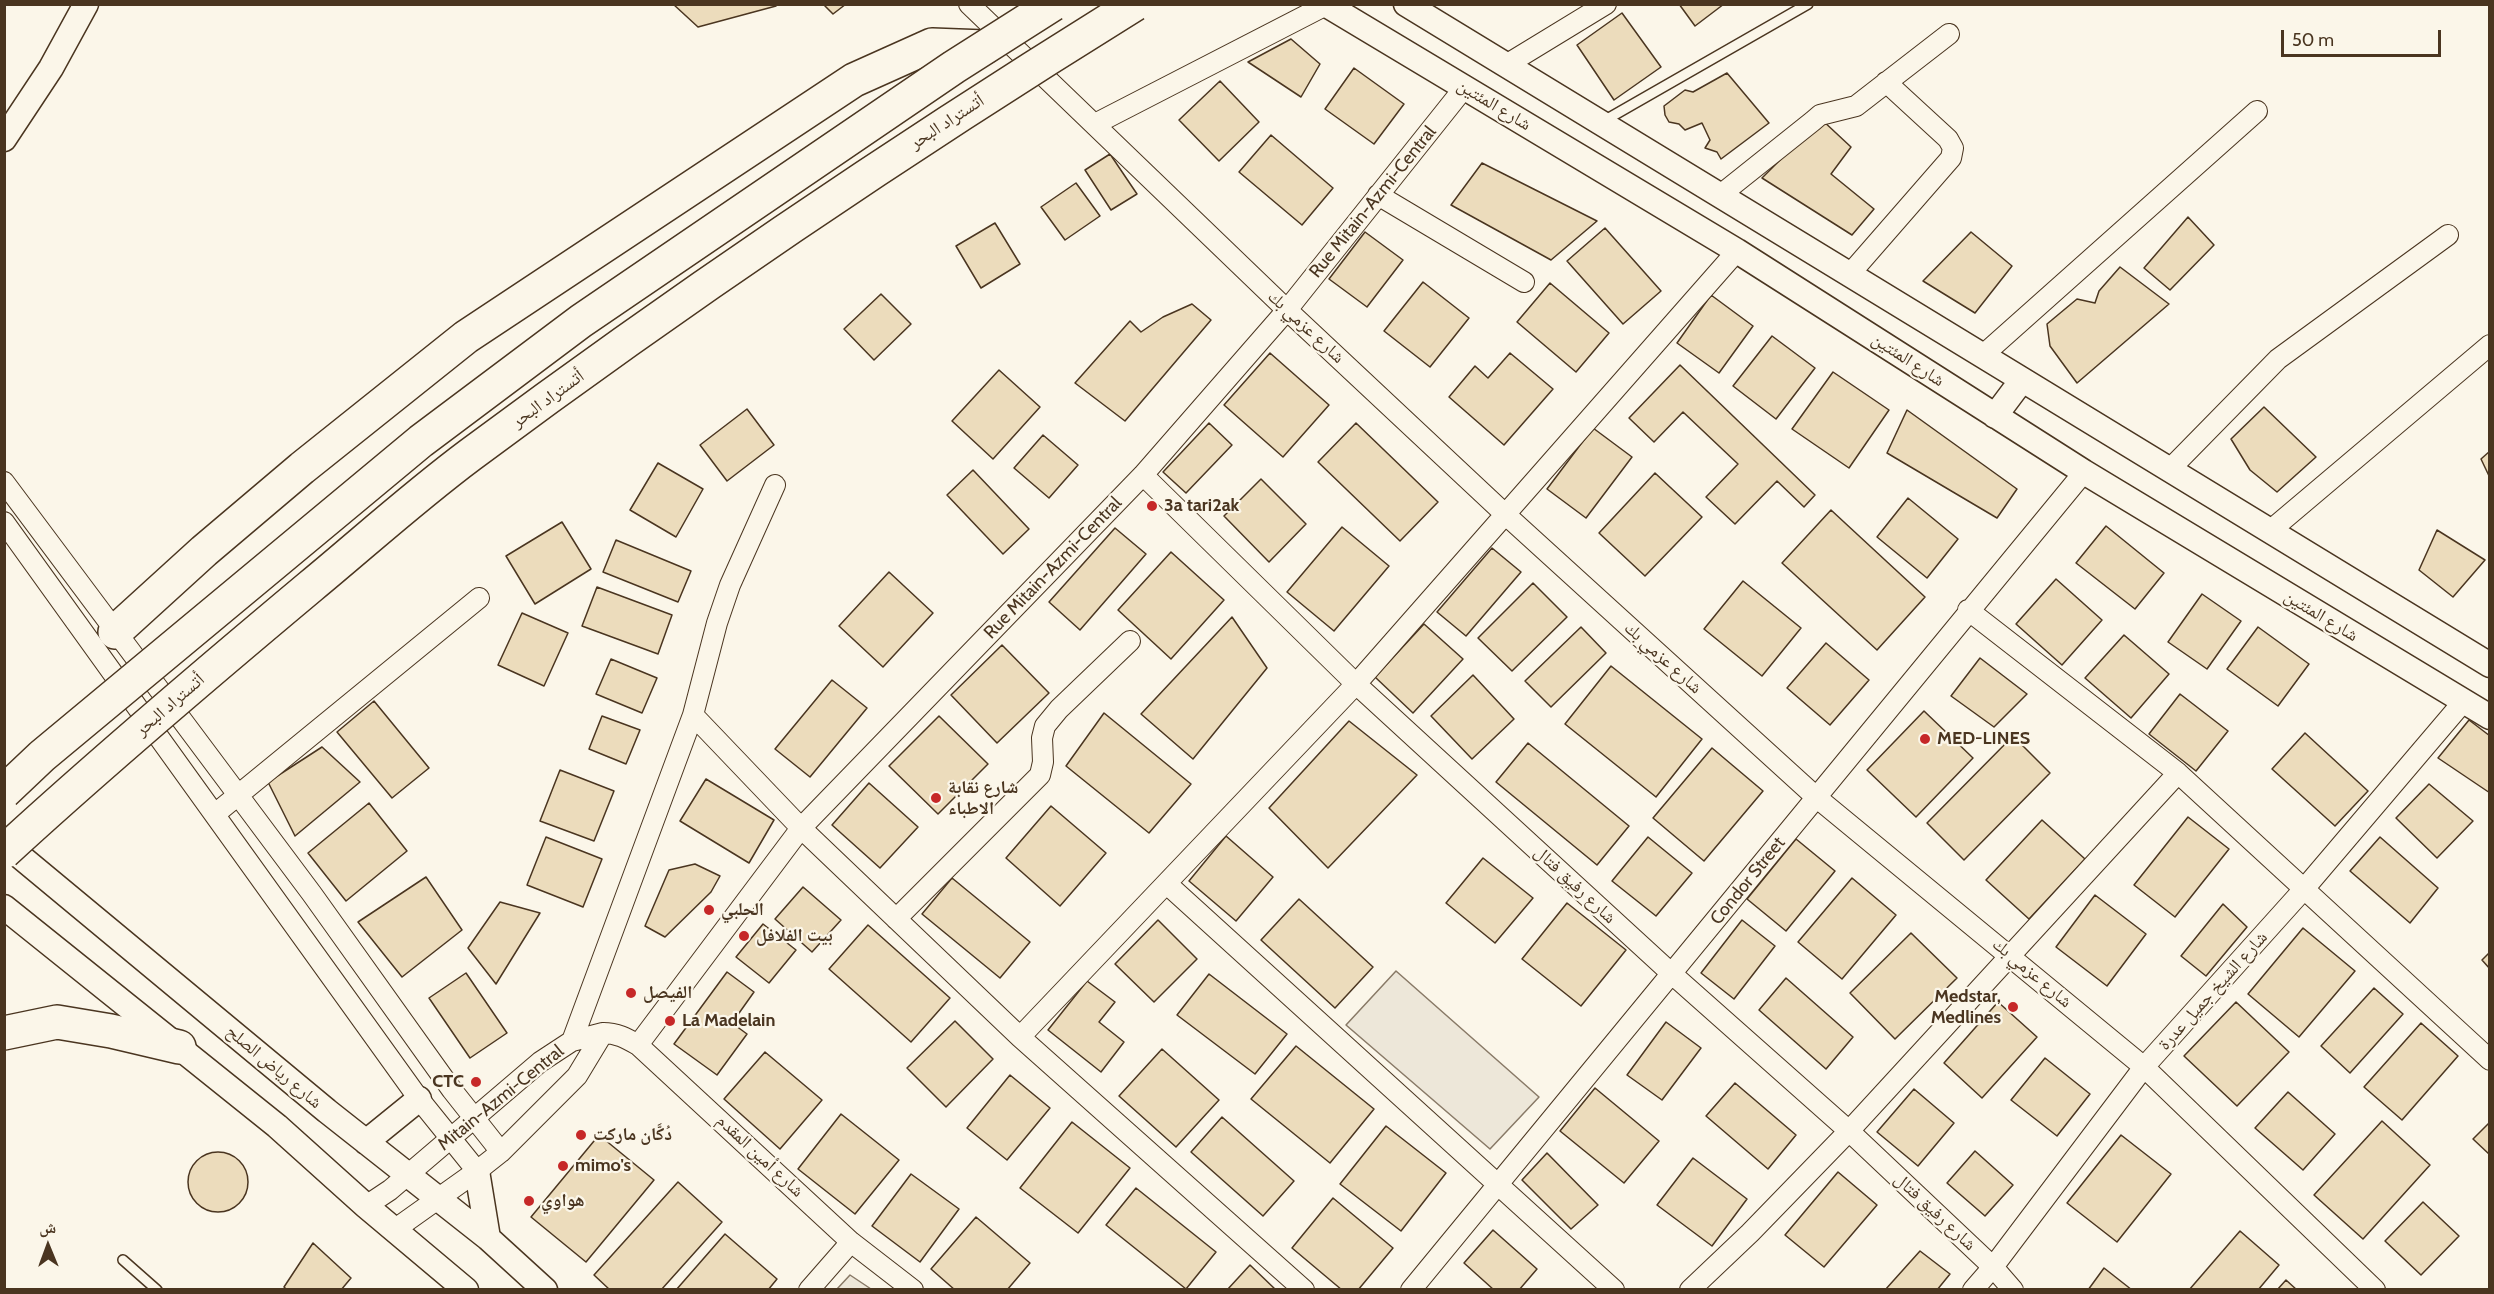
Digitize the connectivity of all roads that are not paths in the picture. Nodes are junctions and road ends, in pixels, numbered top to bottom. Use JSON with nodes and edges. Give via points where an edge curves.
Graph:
{"nodes":[{"id":1,"x":86,"y":4,"type":"edge"},
{"id":2,"x":969,"y":4,"type":"edge"},
{"id":3,"x":1053,"y":4,"type":"edge"},
{"id":4,"x":1135,"y":4,"type":"edge"},
{"id":5,"x":1406,"y":4,"type":"edge"},
{"id":6,"x":1606,"y":4,"type":"edge"},
{"id":7,"x":1808,"y":4,"type":"edge"},
{"id":8,"x":1326,"y":5,"type":"edge"},
{"id":9,"x":1949,"y":33,"type":"dead end"},
{"id":10,"x":985,"y":48,"type":"junction"},
{"id":11,"x":1506,"y":65,"type":"junction"},
{"id":12,"x":1886,"y":82,"type":"junction"},
{"id":13,"x":1464,"y":88,"type":"junction"},
{"id":14,"x":2257,"y":111,"type":"dead end"},
{"id":15,"x":1600,"y":123,"type":"junction"},
{"id":16,"x":1095,"y":124,"type":"junction"},
{"id":17,"x":4,"y":139,"type":"edge"},
{"id":18,"x":1378,"y":195,"type":"junction"},
{"id":19,"x":1719,"y":196,"type":"junction"},
{"id":20,"x":2448,"y":235,"type":"dead end"},
{"id":21,"x":1737,"y":251,"type":"junction"},
{"id":22,"x":1849,"y":275,"type":"junction"},
{"id":23,"x":1524,"y":282,"type":"dead end"},
{"id":24,"x":1287,"y":310,"type":"junction"},
{"id":25,"x":2490,"y":345,"type":"edge"},
{"id":26,"x":1982,"y":356,"type":"junction"},
{"id":27,"x":2022,"y":380,"type":"junction"},
{"id":28,"x":1995,"y":416,"type":"junction"},
{"id":29,"x":2170,"y":468,"type":"junction"},
{"id":30,"x":2084,"y":472,"type":"junction"},
{"id":31,"x":1143,"y":476,"type":"junction"},
{"id":32,"x":4,"y":482,"type":"edge"},
{"id":33,"x":775,"y":485,"type":"dead end"},
{"id":34,"x":1506,"y":515,"type":"junction"},
{"id":35,"x":4,"y":522,"type":"edge"},
{"id":36,"x":2271,"y":530,"type":"junction"},
{"id":37,"x":479,"y":598,"type":"dead end"},
{"id":38,"x":1968,"y":610,"type":"junction"},
{"id":39,"x":115,"y":632,"type":"junction"},
{"id":40,"x":1130,"y":641,"type":"dead end"},
{"id":41,"x":2489,"y":664,"type":"edge"},
{"id":42,"x":1356,"y":684,"type":"junction"},
{"id":43,"x":2463,"y":702,"type":"junction"},
{"id":44,"x":693,"y":715,"type":"junction"},
{"id":45,"x":2490,"y":717,"type":"edge"},
{"id":46,"x":2178,"y":773,"type":"junction"},
{"id":47,"x":4,"y":792,"type":"edge"},
{"id":48,"x":238,"y":796,"type":"junction"},
{"id":49,"x":1816,"y":797,"type":"junction"},
{"id":50,"x":214,"y":814,"type":"junction"},
{"id":51,"x":801,"y":828,"type":"junction"},
{"id":52,"x":4,"y":843,"type":"edge"},
{"id":53,"x":4,"y":852,"type":"edge"},
{"id":54,"x":1167,"y":884,"type":"junction"},
{"id":55,"x":2304,"y":889,"type":"junction"},
{"id":56,"x":4,"y":908,"type":"edge"},
{"id":57,"x":896,"y":919,"type":"junction"},
{"id":58,"x":2010,"y":954,"type":"junction"},
{"id":59,"x":1672,"y":974,"type":"junction"},
{"id":60,"x":4,"y":1033,"type":"edge"},
{"id":61,"x":603,"y":1034,"type":"junction"},
{"id":62,"x":1020,"y":1037,"type":"junction"},
{"id":63,"x":572,"y":1041,"type":"junction"},
{"id":64,"x":638,"y":1045,"type":"junction"},
{"id":65,"x":179,"y":1047,"type":"junction"},
{"id":66,"x":2490,"y":1060,"type":"edge"},
{"id":67,"x":2144,"y":1067,"type":"junction"},
{"id":68,"x":419,"y":1099,"type":"junction"},
{"id":69,"x":474,"y":1117,"type":"junction"},
{"id":70,"x":1849,"y":1131,"type":"junction"},
{"id":71,"x":452,"y":1137,"type":"junction"},
{"id":72,"x":366,"y":1142,"type":"junction"},
{"id":73,"x":501,"y":1152,"type":"junction"},
{"id":74,"x":477,"y":1171,"type":"junction"},
{"id":75,"x":408,"y":1175,"type":"junction"},
{"id":76,"x":1498,"y":1184,"type":"junction"},
{"id":77,"x":439,"y":1199,"type":"junction"},
{"id":78,"x":366,"y":1206,"type":"junction"},
{"id":79,"x":394,"y":1230,"type":"junction"},
{"id":80,"x":488,"y":1238,"type":"junction"},
{"id":81,"x":851,"y":1242,"type":"junction"},
{"id":82,"x":123,"y":1260,"type":"dead end"},
{"id":83,"x":1993,"y":1267,"type":"junction"},
{"id":84,"x":2367,"y":1287,"type":"edge"},
{"id":85,"x":157,"y":1290,"type":"edge"},
{"id":86,"x":466,"y":1290,"type":"edge"},
{"id":87,"x":545,"y":1290,"type":"edge"},
{"id":88,"x":809,"y":1290,"type":"edge"},
{"id":89,"x":913,"y":1290,"type":"edge"},
{"id":90,"x":1304,"y":1290,"type":"edge"},
{"id":91,"x":1412,"y":1290,"type":"edge"},
{"id":92,"x":1614,"y":1290,"type":"edge"},
{"id":93,"x":1689,"y":1290,"type":"edge"},
{"id":94,"x":1973,"y":1290,"type":"edge"},
{"id":95,"x":2013,"y":1290,"type":"edge"}],
"edges":[{"from":1,"to":17,"type":"street","via":[[51,68]]},
{"from":2,"to":16,"type":"street","name":"شارع عزمي بك"},
{"from":3,"to":10,"type":"highway","bridge":true},
{"from":4,"to":53,"type":"highway","name":"أتستراد البحر","bridge":true,"via":[[977,102],[750,253],[467,457],[201,678]]},
{"from":5,"to":11,"type":"street"},
{"from":6,"to":11,"type":"street"},
{"from":7,"to":15,"type":"lane"},
{"from":8,"to":13,"type":"street","name":"شارع المئتين"},
{"from":8,"to":16,"type":"street"},
{"from":9,"to":12,"type":"street"},
{"from":10,"to":39,"type":"highway","via":[[932,45],[854,80],[466,337],[266,498]]},
{"from":10,"to":47,"type":"highway","bridge":true,"via":[[743,208],[421,441],[42,756]]},
{"from":11,"to":15,"type":"street"},
{"from":12,"to":19,"type":"street","via":[[1856,106],[1820,116]]},
{"from":12,"to":22,"type":"street","via":[[1953,148],[1951,158]]},
{"from":13,"to":18,"type":"street","name":"Rue Mitain-Azmi-Central"},
{"from":13,"to":21,"type":"street","name":"شارع المئتين"},
{"from":14,"to":26,"type":"street"},
{"from":15,"to":19,"type":"street"},
{"from":16,"to":24,"type":"street","name":"شارع عزمي بك"},
{"from":18,"to":23,"type":"street"},
{"from":18,"to":24,"type":"street","name":"Rue Mitain-Azmi-Central"},
{"from":19,"to":22,"type":"street"},
{"from":20,"to":29,"type":"street","via":[[2278,359]]},
{"from":21,"to":28,"type":"street","name":"شارع المئتين"},
{"from":21,"to":34,"type":"street"},
{"from":22,"to":26,"type":"street"},
{"from":24,"to":31,"type":"street","name":"Rue Mitain-Azmi-Central"},
{"from":24,"to":34,"type":"street","name":"شارع عزمي بك"},
{"from":25,"to":36,"type":"street"},
{"from":26,"to":27,"type":"street"},
{"from":27,"to":28,"type":"street"},
{"from":27,"to":29,"type":"street"},
{"from":28,"to":30,"type":"street","name":"شارع المئتين"},
{"from":29,"to":36,"type":"street"},
{"from":30,"to":38,"type":"street","name":"Condor Street"},
{"from":30,"to":43,"type":"street","name":"شارع المئتين"},
{"from":31,"to":42,"type":"street","name":"شارع رفيق فتال"},
{"from":31,"to":51,"type":"street","name":"Rue Mitain-Azmi-Central"},
{"from":32,"to":39,"type":"street"},
{"from":33,"to":44,"type":"street","via":[[730,585]]},
{"from":34,"to":42,"type":"street"},
{"from":34,"to":49,"type":"street","name":"شارع عزمي بك"},
{"from":35,"to":50,"type":"street"},
{"from":36,"to":41,"type":"street"},
{"from":37,"to":48,"type":"street"},
{"from":38,"to":46,"type":"street"},
{"from":38,"to":49,"type":"street","name":"Condor Street"},
{"from":39,"to":48,"type":"street"},
{"from":40,"to":57,"type":"street","via":[[1045,726],[1040,775]]},
{"from":42,"to":54,"type":"street"},
{"from":42,"to":59,"type":"street","name":"شارع رفيق فتال"},
{"from":43,"to":45,"type":"street","name":"شارع المئتين"},
{"from":43,"to":55,"type":"street","name":"شارع الشيخ جميل عدرة"},
{"from":44,"to":51,"type":"street"},
{"from":44,"to":63,"type":"street"},
{"from":46,"to":55,"type":"street"},
{"from":46,"to":58,"type":"street"},
{"from":48,"to":50,"type":"street"},
{"from":48,"to":69,"type":"street"},
{"from":49,"to":58,"type":"street","name":"شارع عزمي بك"},
{"from":49,"to":59,"type":"street","name":"Condor Street"},
{"from":50,"to":68,"type":"street"},
{"from":51,"to":57,"type":"street"},
{"from":51,"to":64,"type":"street","name":"Rue Mitain-Azmi-Central"},
{"from":52,"to":72,"type":"street","name":"شارع رياض الصلح"},
{"from":54,"to":62,"type":"street"},
{"from":54,"to":76,"type":"street"},
{"from":55,"to":66,"type":"street"},
{"from":55,"to":67,"type":"street","name":"شارع الشيخ جميل عدرة"},
{"from":56,"to":65,"type":"street"},
{"from":57,"to":62,"type":"street"},
{"from":58,"to":67,"type":"street","name":"شارع عزمي بك"},
{"from":58,"to":70,"type":"street"},
{"from":59,"to":70,"type":"street","name":"شارع رفيق فتال"},
{"from":59,"to":76,"type":"street","name":"Condor Street"},
{"from":60,"to":65,"type":"highway","via":[[57,1022]]},
{"from":61,"to":63,"type":"street","name":"Mitain-Azmi-Central"},
{"from":61,"to":64,"type":"street","name":"شارع أمين المقدم","via":[[613,1033]]},
{"from":61,"to":73,"type":"street","name":"Mitain-Azmi-Central","via":[[577,1076]]},
{"from":62,"to":90,"type":"street"},
{"from":63,"to":69,"type":"street","name":"Mitain-Azmi-Central","via":[[540,1062]]},
{"from":64,"to":81,"type":"street","name":"شارع أمين المقدم"},
{"from":65,"to":78,"type":"street","via":[[277,1126]]},
{"from":67,"to":83,"type":"street","name":"شارع الشيخ جميل عدرة"},
{"from":67,"to":84,"type":"street","name":"شارع عزمي بك"},
{"from":68,"to":71,"type":"street"},
{"from":68,"to":72,"type":"street"},
{"from":69,"to":71,"type":"street","name":"Mitain-Azmi-Central"},
{"from":69,"to":73,"type":"street"},
{"from":70,"to":83,"type":"street","name":"شارع رفيق فتال"},
{"from":70,"to":93,"type":"street"},
{"from":71,"to":74,"type":"street"},
{"from":71,"to":75,"type":"street","name":"Mitain-Azmi-Central"},
{"from":72,"to":75,"type":"street","name":"شارع رياض الصلح"},
{"from":73,"to":74,"type":"street","name":"Mitain-Azmi-Central"},
{"from":74,"to":77,"type":"street","name":"Mitain-Azmi-Central"},
{"from":74,"to":80,"type":"street"},
{"from":75,"to":77,"type":"street","name":"شارع رياض الصلح"},
{"from":75,"to":78,"type":"street","name":"Mitain-Azmi-Central"},
{"from":76,"to":91,"type":"street","name":"Condor Street"},
{"from":76,"to":92,"type":"street"},
{"from":77,"to":79,"type":"street","name":"Mitain-Azmi-Central"},
{"from":77,"to":80,"type":"street","name":"شارع رياض الصلح"},
{"from":78,"to":79,"type":"street"},
{"from":79,"to":86,"type":"street"},
{"from":80,"to":87,"type":"street","name":"شارع رياض الصلح"},
{"from":81,"to":88,"type":"street"},
{"from":81,"to":89,"type":"street","name":"شارع أمين المقدم"},
{"from":82,"to":85,"type":"lane"},
{"from":83,"to":94,"type":"street","name":"شارع الشيخ جميل عدرة"},
{"from":83,"to":95,"type":"street","name":"شارع رفيق فتال"}]}
